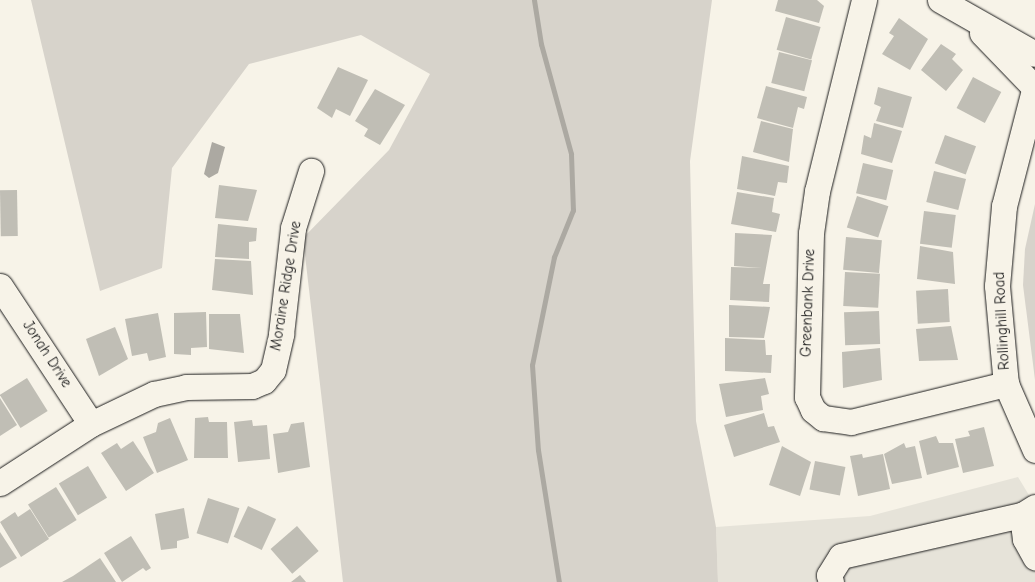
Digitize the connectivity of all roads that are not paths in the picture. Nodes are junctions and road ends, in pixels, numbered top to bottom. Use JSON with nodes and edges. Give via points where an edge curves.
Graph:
{"nodes":[{"id":1,"x":864,"y":0,"type":"edge"},
{"id":2,"x":940,"y":0,"type":"edge"},
{"id":3,"x":964,"y":16,"type":"junction"},
{"id":4,"x":1035,"y":54,"type":"edge"},
{"id":5,"x":1034,"y":88,"type":"edge"},
{"id":6,"x":1035,"y":150,"type":"edge"},
{"id":7,"x":311,"y":171,"type":"dead end"},
{"id":8,"x":1010,"y":187,"type":"junction"},
{"id":9,"x":0,"y":286,"type":"edge"},
{"id":10,"x":1006,"y":384,"type":"junction"},
{"id":11,"x":90,"y":424,"type":"junction"},
{"id":12,"x":1035,"y":450,"type":"edge"},
{"id":13,"x":0,"y":483,"type":"edge"},
{"id":14,"x":1029,"y":511,"type":"edge"},
{"id":15,"x":1035,"y":557,"type":"edge"},
{"id":16,"x":831,"y":582,"type":"edge"}],
"edges":[{"from":1,"to":10,"type":"street","name":"Greenbank Drive","via":[[817,191],[811,233],[807,397],[813,410],[823,418],[851,422]]},
{"from":2,"to":3,"type":"street"},
{"from":3,"to":4,"type":"street"},
{"from":3,"to":5,"type":"street"},
{"from":5,"to":8,"type":"street","name":"Rollinghill Road"},
{"from":6,"to":8,"type":"street","name":"Rollinghill Road"},
{"from":7,"to":11,"type":"street","name":"Moraine Ridge Drive","via":[[292,228],[282,334],[273,370],[264,381],[252,386],[186,387],[154,394]]},
{"from":8,"to":10,"type":"street","name":"Rollinghill Road","via":[[1004,206],[997,286]]},
{"from":9,"to":11,"type":"street","name":"Jonah Drive"},
{"from":10,"to":12,"type":"street","name":"Rollinghill Road"},
{"from":11,"to":13,"type":"street","name":"Moraine Ridge Drive"},
{"from":14,"to":15,"type":"street","via":[[1025,539]]},
{"from":14,"to":16,"type":"street","via":[[841,556],[829,574]]}]}
